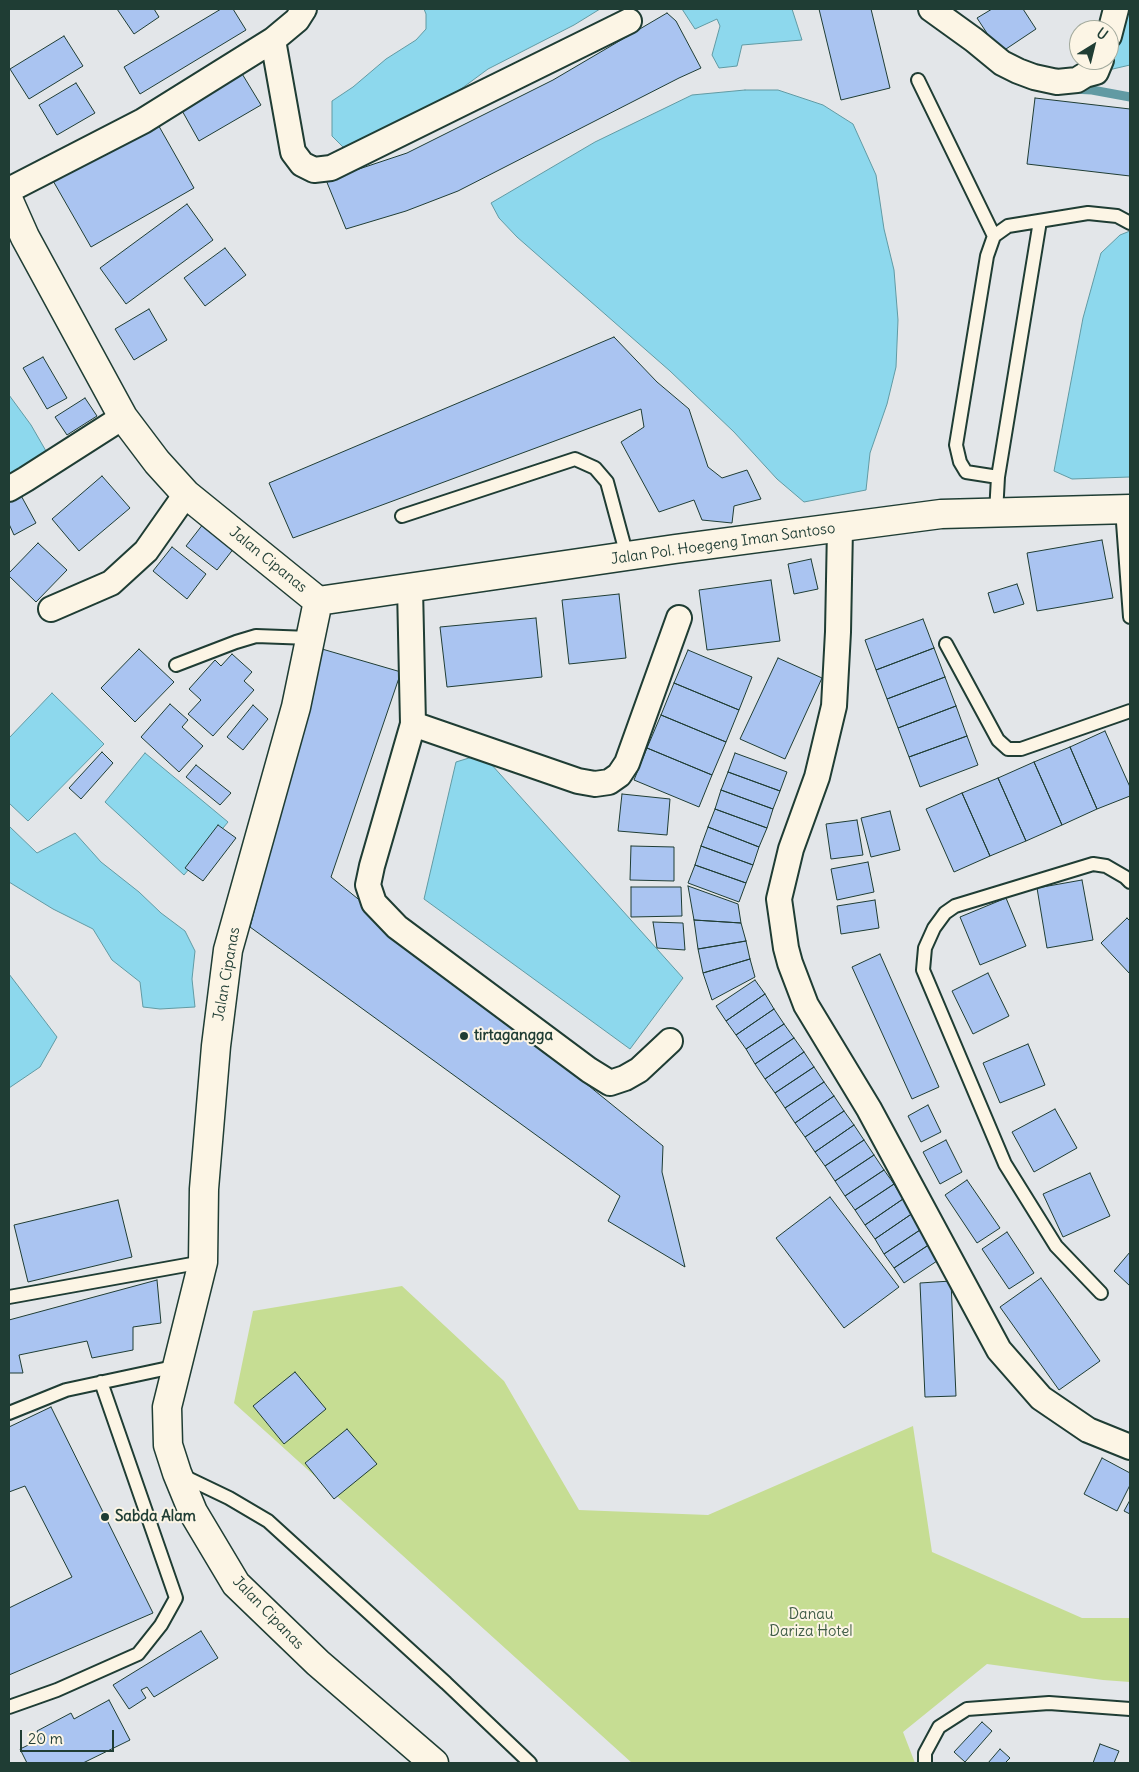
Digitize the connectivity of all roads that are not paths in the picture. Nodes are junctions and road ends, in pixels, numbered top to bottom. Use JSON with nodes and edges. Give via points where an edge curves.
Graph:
{"nodes":[{"id":1,"x":304,"y":9,"type":"edge"},
{"id":2,"x":931,"y":9,"type":"edge"},
{"id":3,"x":629,"y":21,"type":"dead end"},
{"id":4,"x":273,"y":40,"type":"junction"},
{"id":5,"x":1097,"y":70,"type":"edge"},
{"id":6,"x":918,"y":80,"type":"dead end"},
{"id":7,"x":9,"y":190,"type":"edge"},
{"id":8,"x":9,"y":201,"type":"edge"},
{"id":9,"x":1040,"y":221,"type":"junction"},
{"id":10,"x":1130,"y":223,"type":"edge"},
{"id":11,"x":994,"y":236,"type":"junction"},
{"id":12,"x":123,"y":417,"type":"junction"},
{"id":13,"x":998,"y":477,"type":"junction"},
{"id":14,"x":9,"y":489,"type":"edge"},
{"id":15,"x":186,"y":494,"type":"junction"},
{"id":16,"x":1126,"y":509,"type":"edge"},
{"id":17,"x":996,"y":512,"type":"junction"},
{"id":18,"x":402,"y":516,"type":"dead end"},
{"id":19,"x":840,"y":528,"type":"junction"},
{"id":20,"x":627,"y":556,"type":"junction"},
{"id":21,"x":410,"y":588,"type":"junction"},
{"id":22,"x":318,"y":601,"type":"junction"},
{"id":23,"x":51,"y":609,"type":"dead end"},
{"id":24,"x":1130,"y":617,"type":"edge"},
{"id":25,"x":679,"y":618,"type":"dead end"},
{"id":26,"x":310,"y":638,"type":"junction"},
{"id":27,"x":946,"y":644,"type":"dead end"},
{"id":28,"x":176,"y":665,"type":"dead end"},
{"id":29,"x":1130,"y":711,"type":"edge"},
{"id":30,"x":413,"y":724,"type":"junction"},
{"id":31,"x":1130,"y":882,"type":"edge"},
{"id":32,"x":670,"y":1041,"type":"dead end"},
{"id":33,"x":203,"y":1262,"type":"junction"},
{"id":34,"x":1102,"y":1293,"type":"dead end"},
{"id":35,"x":9,"y":1297,"type":"edge"},
{"id":36,"x":178,"y":1366,"type":"junction"},
{"id":37,"x":101,"y":1382,"type":"junction"},
{"id":38,"x":9,"y":1412,"type":"edge"},
{"id":39,"x":1130,"y":1447,"type":"edge"},
{"id":40,"x":177,"y":1473,"type":"junction"},
{"id":41,"x":9,"y":1707,"type":"edge"},
{"id":42,"x":1130,"y":1709,"type":"edge"},
{"id":43,"x":434,"y":1763,"type":"edge"},
{"id":44,"x":530,"y":1763,"type":"edge"},
{"id":45,"x":925,"y":1763,"type":"edge"}],
"edges":[{"from":1,"to":4,"type":"street","via":[[297,20]]},
{"from":2,"to":5,"type":"street","via":[[1018,72],[1057,82],[1078,80]]},
{"from":3,"to":4,"type":"street","via":[[331,168],[314,170],[302,164],[293,152]]},
{"from":4,"to":7,"type":"street","via":[[142,122]]},
{"from":6,"to":11,"type":"lane"},
{"from":8,"to":12,"type":"street","name":"Jalan Cipanas","via":[[25,237]]},
{"from":9,"to":10,"type":"lane","via":[[1088,213],[1117,216]]},
{"from":9,"to":11,"type":"lane","via":[[1008,226]]},
{"from":9,"to":13,"type":"lane"},
{"from":11,"to":13,"type":"lane","via":[[987,256],[956,445],[966,472]]},
{"from":12,"to":14,"type":"street"},
{"from":12,"to":15,"type":"street","name":"Jalan Cipanas"},
{"from":13,"to":17,"type":"lane"},
{"from":15,"to":22,"type":"street","name":"Jalan Cipanas"},
{"from":15,"to":23,"type":"street","via":[[146,551],[111,583]]},
{"from":16,"to":17,"type":"street","name":"Jalan Pol. Hoegeng Iman Santoso"},
{"from":16,"to":24,"type":"lane"},
{"from":17,"to":19,"type":"street","name":"Jalan Pol. Hoegeng Iman Santoso","via":[[941,514]]},
{"from":18,"to":20,"type":"lane","via":[[576,459],[595,468],[607,482]]},
{"from":19,"to":20,"type":"street","name":"Jalan Pol. Hoegeng Iman Santoso"},
{"from":19,"to":39,"type":"street","via":[[834,706],[817,777],[791,849],[779,899],[790,963],[806,1005],[869,1109],[999,1350],[1041,1398],[1088,1430]]},
{"from":20,"to":21,"type":"street","name":"Jalan Pol. Hoegeng Iman Santoso"},
{"from":21,"to":22,"type":"street","name":"Jalan Pol. Hoegeng Iman Santoso"},
{"from":21,"to":30,"type":"street"},
{"from":22,"to":26,"type":"street","name":"Jalan Cipanas"},
{"from":25,"to":30,"type":"street","via":[[627,763],[609,782],[578,782]]},
{"from":26,"to":28,"type":"lane","via":[[256,636]]},
{"from":26,"to":33,"type":"street","name":"Jalan Cipanas","via":[[296,708],[228,950],[204,1189]]},
{"from":27,"to":29,"type":"lane","via":[[998,740],[1008,748],[1021,750]]},
{"from":30,"to":32,"type":"street","via":[[372,866],[368,885],[374,903],[397,928],[610,1083],[639,1070]]},
{"from":31,"to":34,"type":"lane","via":[[1106,866],[1094,864],[955,906],[934,928],[925,948],[923,970],[1005,1164],[1056,1246]]},
{"from":33,"to":35,"type":"lane"},
{"from":33,"to":36,"type":"street","name":"Jalan Cipanas"},
{"from":36,"to":37,"type":"lane"},
{"from":36,"to":40,"type":"street","name":"Jalan Cipanas","via":[[167,1407],[168,1445]]},
{"from":37,"to":38,"type":"lane","via":[[66,1390]]},
{"from":37,"to":41,"type":"lane","via":[[176,1598],[161,1625],[138,1654],[57,1690]]},
{"from":40,"to":43,"type":"street","name":"Jalan Cipanas","via":[[193,1512],[236,1584],[318,1663]]},
{"from":40,"to":44,"type":"lane","via":[[268,1521]]},
{"from":42,"to":45,"type":"lane","via":[[1049,1703],[967,1708],[939,1727],[925,1753]]}]}
